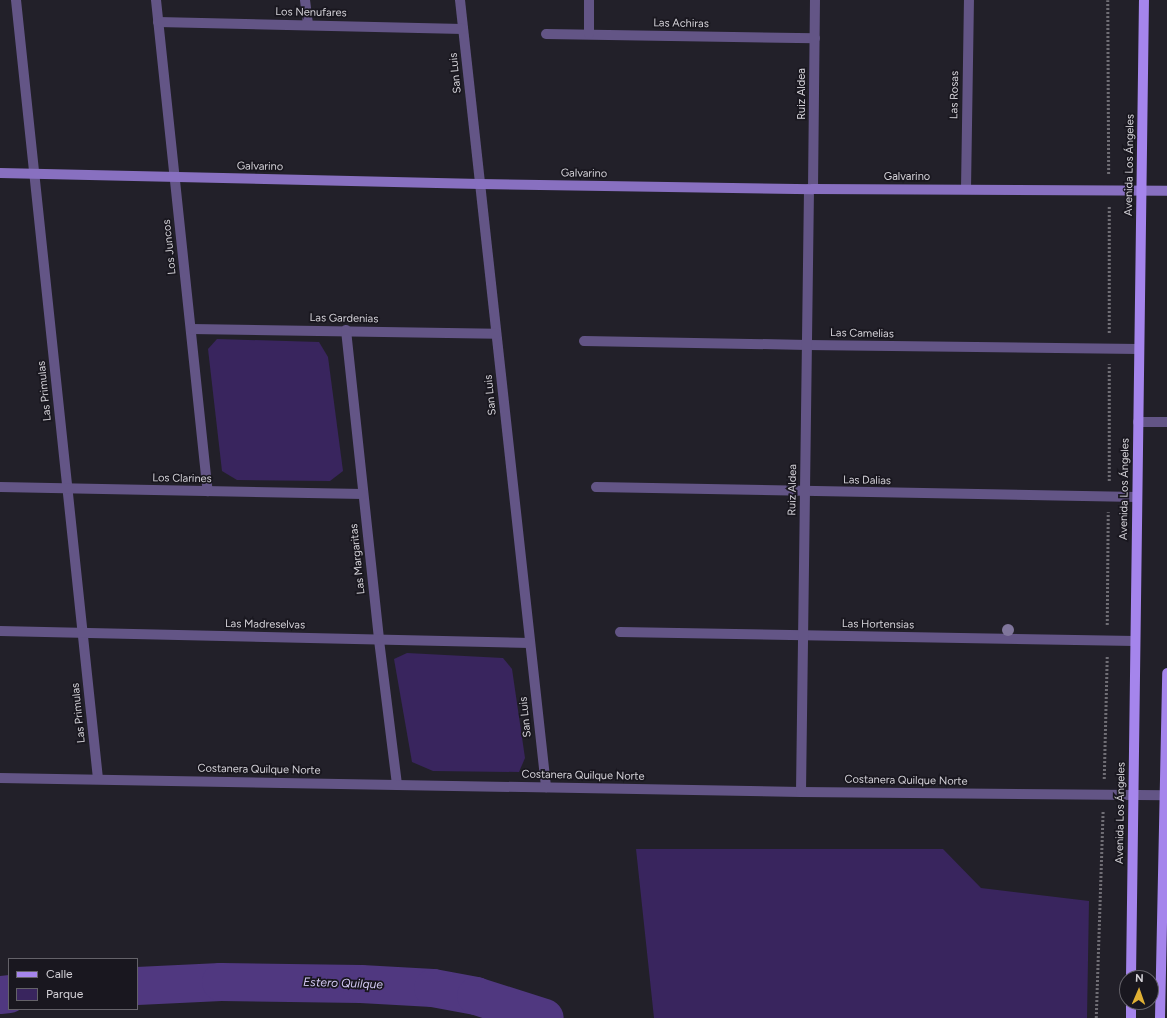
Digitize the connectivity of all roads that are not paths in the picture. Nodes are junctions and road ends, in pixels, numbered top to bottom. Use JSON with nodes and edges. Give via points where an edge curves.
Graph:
{"nodes":[{"id":1,"x":16,"y":0,"type":"edge"},
{"id":2,"x":156,"y":0,"type":"edge"},
{"id":3,"x":305,"y":0,"type":"edge"},
{"id":4,"x":460,"y":0,"type":"edge"},
{"id":5,"x":589,"y":0,"type":"edge"},
{"id":6,"x":815,"y":0,"type":"edge"},
{"id":7,"x":969,"y":0,"type":"edge"},
{"id":8,"x":1144,"y":0,"type":"edge"},
{"id":9,"x":158,"y":22,"type":"junction"},
{"id":10,"x":308,"y":25,"type":"junction"},
{"id":11,"x":464,"y":29,"type":"junction"},
{"id":12,"x":546,"y":34,"type":"dead end"},
{"id":13,"x":589,"y":34,"type":"junction"},
{"id":14,"x":814,"y":38,"type":"junction"},
{"id":15,"x":0,"y":173,"type":"edge"},
{"id":16,"x":34,"y":174,"type":"junction"},
{"id":17,"x":175,"y":178,"type":"junction"},
{"id":18,"x":480,"y":184,"type":"junction"},
{"id":19,"x":811,"y":189,"type":"junction"},
{"id":20,"x":966,"y":190,"type":"junction"},
{"id":21,"x":1141,"y":190,"type":"junction"},
{"id":22,"x":1167,"y":191,"type":"edge"},
{"id":23,"x":191,"y":329,"type":"junction"},
{"id":24,"x":346,"y":330,"type":"junction"},
{"id":25,"x":496,"y":334,"type":"junction"},
{"id":26,"x":584,"y":341,"type":"dead end"},
{"id":27,"x":807,"y":345,"type":"junction"},
{"id":28,"x":1139,"y":349,"type":"junction"},
{"id":29,"x":1138,"y":422,"type":"junction"},
{"id":30,"x":1167,"y":422,"type":"edge"},
{"id":31,"x":0,"y":487,"type":"edge"},
{"id":32,"x":596,"y":487,"type":"dead end"},
{"id":33,"x":67,"y":488,"type":"junction"},
{"id":34,"x":208,"y":491,"type":"junction"},
{"id":35,"x":805,"y":492,"type":"junction"},
{"id":36,"x":363,"y":494,"type":"junction"},
{"id":37,"x":1137,"y":497,"type":"junction"},
{"id":38,"x":0,"y":631,"type":"edge"},
{"id":39,"x":82,"y":632,"type":"junction"},
{"id":40,"x":620,"y":632,"type":"dead end"},
{"id":41,"x":803,"y":636,"type":"junction"},
{"id":42,"x":379,"y":640,"type":"junction"},
{"id":43,"x":1135,"y":641,"type":"junction"},
{"id":44,"x":530,"y":643,"type":"junction"},
{"id":45,"x":1167,"y":673,"type":"edge"},
{"id":46,"x":0,"y":778,"type":"edge"},
{"id":47,"x":98,"y":779,"type":"junction"},
{"id":48,"x":397,"y":785,"type":"junction"},
{"id":49,"x":546,"y":787,"type":"junction"},
{"id":50,"x":801,"y":792,"type":"junction"},
{"id":51,"x":1133,"y":795,"type":"junction"},
{"id":52,"x":1166,"y":795,"type":"edge"},
{"id":53,"x":1131,"y":970,"type":"edge"},
{"id":54,"x":1160,"y":1018,"type":"edge"}],
"edges":[{"from":1,"to":16,"type":"street","name":"Las Primulas"},
{"from":2,"to":9,"type":"street","name":"Los Juncos"},
{"from":3,"to":10,"type":"street"},
{"from":4,"to":11,"type":"street","name":"San Luis"},
{"from":5,"to":13,"type":"street"},
{"from":6,"to":14,"type":"street","name":"Ruiz Aldea"},
{"from":7,"to":20,"type":"street","name":"Las Rosas"},
{"from":8,"to":21,"type":"main road","name":"Avenida Los Ángeles"},
{"from":9,"to":10,"type":"street","name":"Los Nenufares"},
{"from":9,"to":17,"type":"street","name":"Los Juncos"},
{"from":10,"to":11,"type":"street","name":"Los Nenufares"},
{"from":11,"to":18,"type":"street","name":"San Luis"},
{"from":12,"to":13,"type":"street","name":"Las Achiras"},
{"from":13,"to":14,"type":"street","name":"Las Achiras"},
{"from":14,"to":19,"type":"street","name":"Ruiz Aldea"},
{"from":15,"to":16,"type":"main road","name":"Galvarino"},
{"from":16,"to":17,"type":"main road","name":"Galvarino"},
{"from":16,"to":33,"type":"street","name":"Las Primulas"},
{"from":17,"to":18,"type":"main road","name":"Galvarino"},
{"from":17,"to":23,"type":"street","name":"Los Juncos"},
{"from":18,"to":19,"type":"main road","name":"Galvarino"},
{"from":18,"to":25,"type":"street","name":"San Luis"},
{"from":19,"to":20,"type":"main road","name":"Galvarino"},
{"from":19,"to":27,"type":"street","name":"Ruiz Aldea"},
{"from":20,"to":21,"type":"main road","name":"Galvarino"},
{"from":21,"to":22,"type":"main road","name":"Galvarino"},
{"from":21,"to":28,"type":"main road","name":"Avenida Los Ángeles"},
{"from":23,"to":24,"type":"street","name":"Las Gardenias"},
{"from":23,"to":34,"type":"street","name":"Los Juncos"},
{"from":24,"to":25,"type":"street","name":"Las Gardenias"},
{"from":24,"to":36,"type":"street","name":"Las Margaritas"},
{"from":25,"to":44,"type":"street","name":"San Luis"},
{"from":26,"to":27,"type":"street","name":"Las Camelias"},
{"from":27,"to":28,"type":"street","name":"Las Camelias"},
{"from":27,"to":35,"type":"street","name":"Ruiz Aldea"},
{"from":28,"to":29,"type":"main road","name":"Avenida Los Ángeles"},
{"from":29,"to":30,"type":"street"},
{"from":29,"to":37,"type":"main road","name":"Avenida Los Ángeles"},
{"from":31,"to":33,"type":"street","name":"Los Clarines"},
{"from":32,"to":35,"type":"street","name":"Las Dalias"},
{"from":33,"to":34,"type":"street","name":"Los Clarines"},
{"from":33,"to":39,"type":"street","name":"Las Primulas"},
{"from":34,"to":36,"type":"street","name":"Los Clarines"},
{"from":35,"to":37,"type":"street","name":"Las Dalias"},
{"from":35,"to":41,"type":"street","name":"Ruiz Aldea"},
{"from":36,"to":42,"type":"street","name":"Las Margaritas"},
{"from":37,"to":43,"type":"main road","name":"Avenida Los Ángeles"},
{"from":38,"to":39,"type":"street","name":"Las Madreselvas"},
{"from":39,"to":42,"type":"street","name":"Las Madreselvas"},
{"from":39,"to":47,"type":"street","name":"Las Primulas"},
{"from":40,"to":41,"type":"street","name":"Las Hortensias"},
{"from":41,"to":43,"type":"street","name":"Las Hortensias"},
{"from":41,"to":50,"type":"street","name":"Ruiz Aldea"},
{"from":42,"to":44,"type":"street","name":"Las Madreselvas"},
{"from":42,"to":48,"type":"street","name":"Las Margaritas"},
{"from":43,"to":51,"type":"main road","name":"Avenida Los Ángeles"},
{"from":44,"to":49,"type":"street","name":"San Luis"},
{"from":45,"to":52,"type":"main road"},
{"from":46,"to":47,"type":"street","name":"Costanera Quilque Norte"},
{"from":47,"to":48,"type":"street","name":"Costanera Quilque Norte"},
{"from":48,"to":49,"type":"street","name":"Costanera Quilque Norte"},
{"from":49,"to":50,"type":"street","name":"Costanera Quilque Norte"},
{"from":50,"to":51,"type":"street","name":"Costanera Quilque Norte"},
{"from":51,"to":52,"type":"street","name":"Costanera Quilque Norte"},
{"from":51,"to":53,"type":"main road","name":"Avenida Los Ángeles"},
{"from":52,"to":54,"type":"main road"}]}
